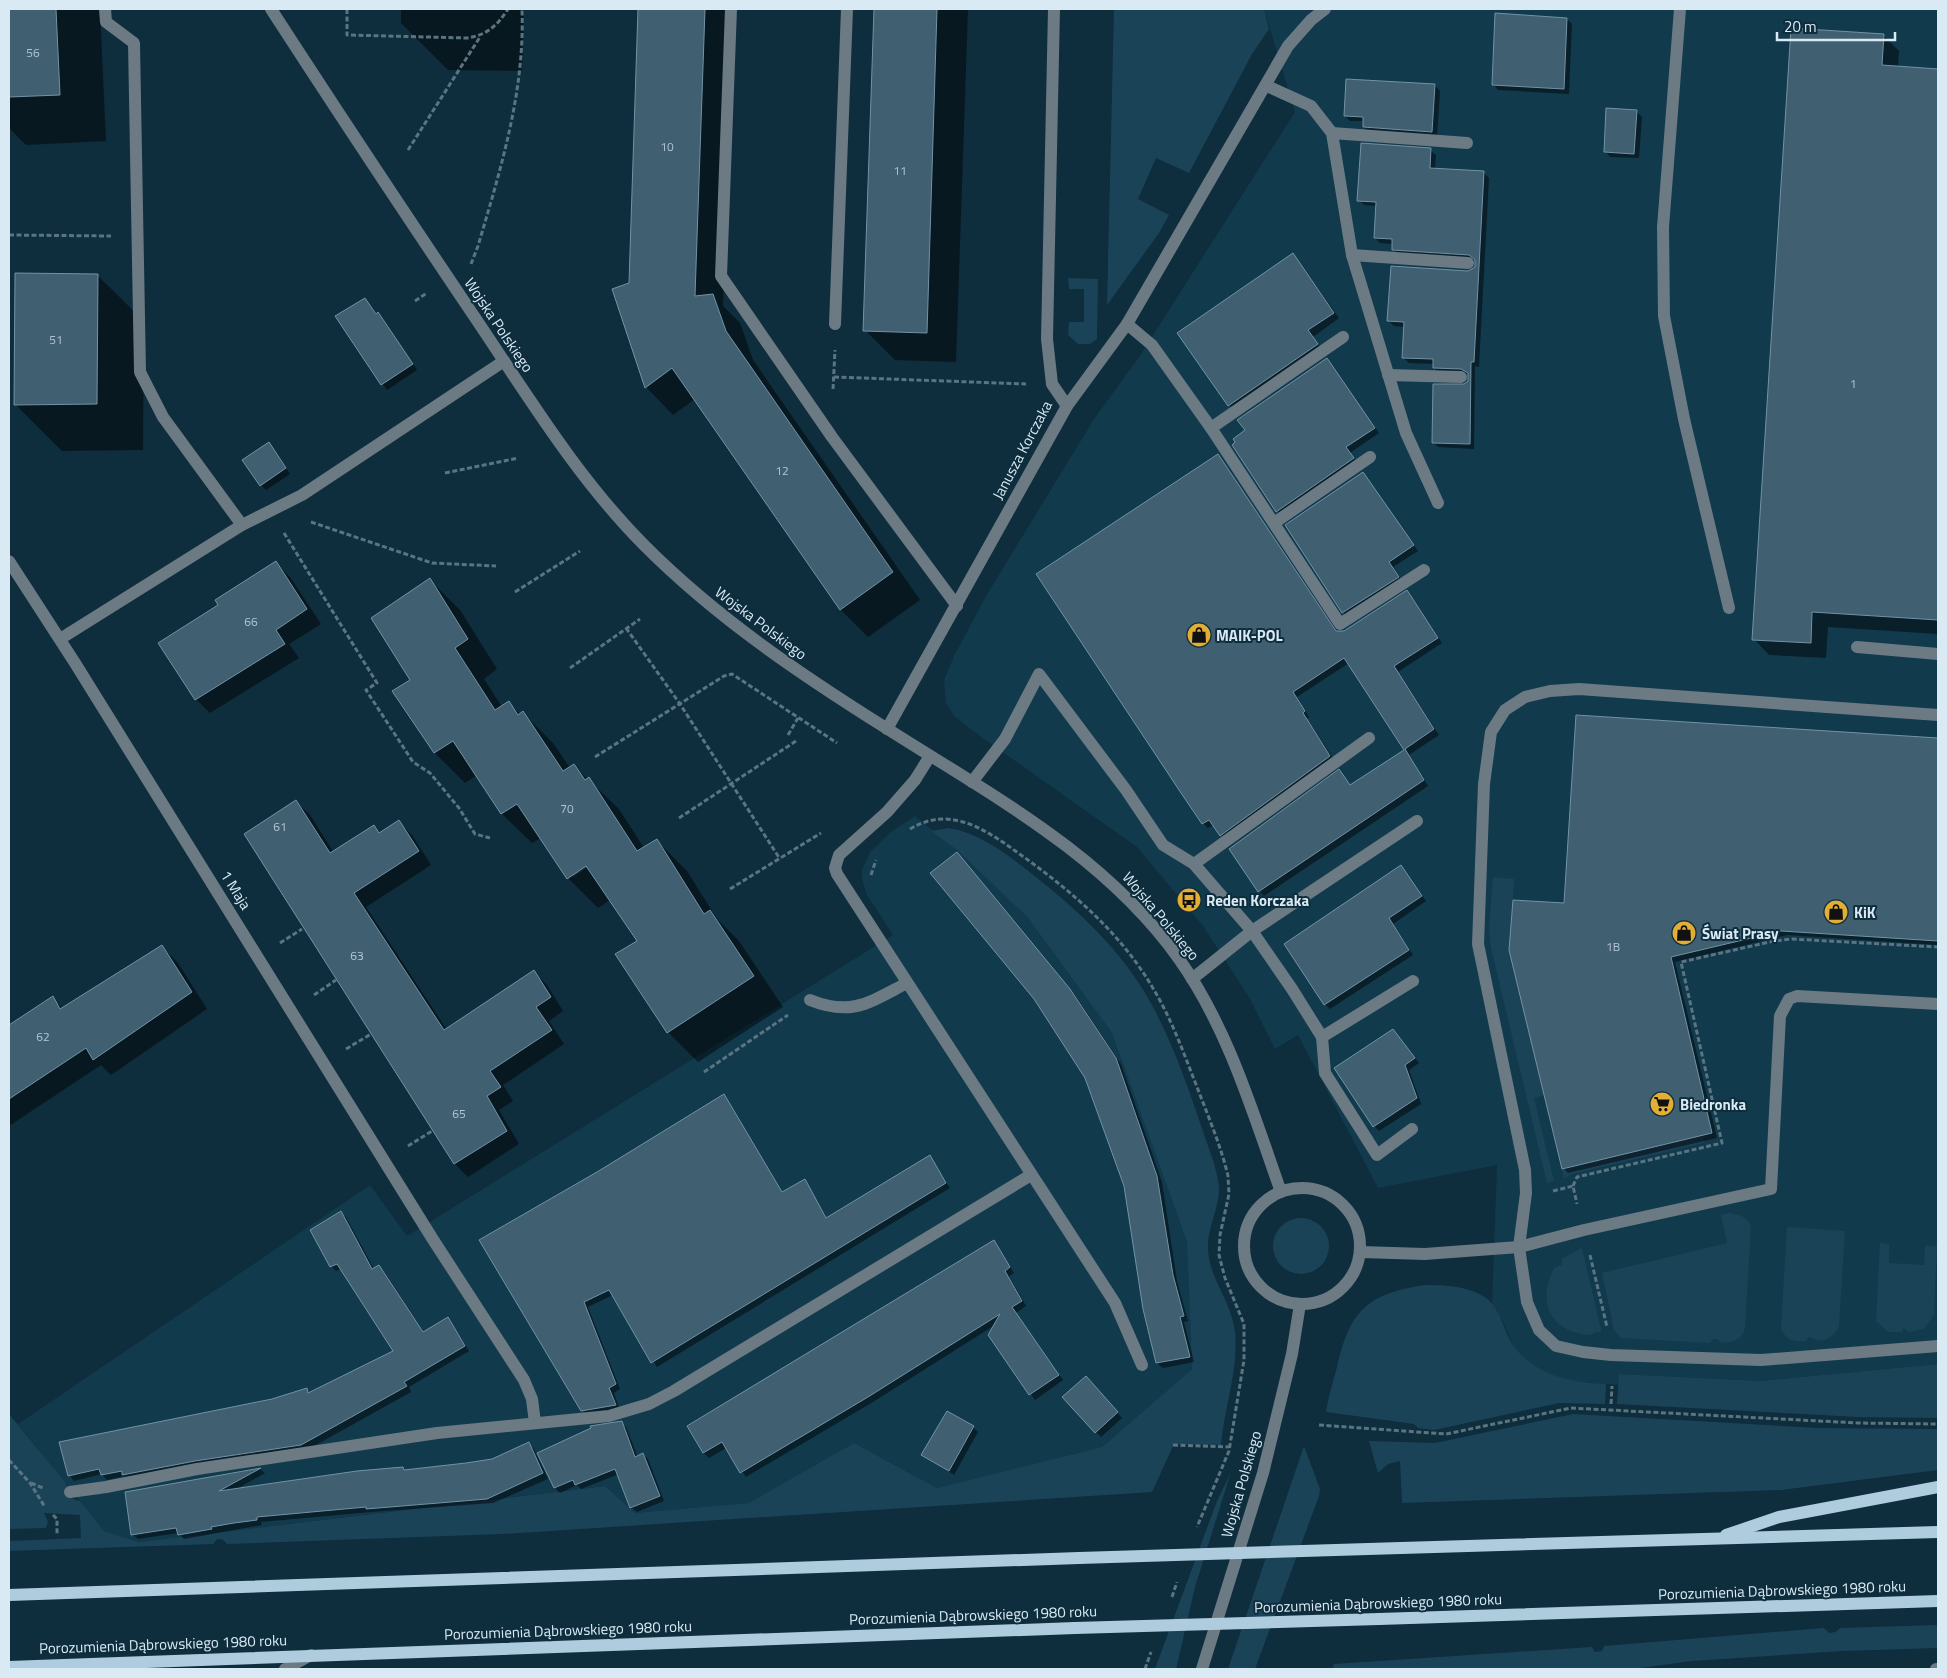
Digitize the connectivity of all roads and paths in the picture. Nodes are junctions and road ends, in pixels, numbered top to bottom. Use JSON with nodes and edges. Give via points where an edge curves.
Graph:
{"nodes":[{"id":1,"x":105,"y":9,"type":"edge"},
{"id":2,"x":271,"y":9,"type":"edge"},
{"id":3,"x":347,"y":9,"type":"edge"},
{"id":4,"x":508,"y":9,"type":"edge"},
{"id":5,"x":522,"y":9,"type":"edge"},
{"id":6,"x":731,"y":9,"type":"edge"},
{"id":7,"x":846,"y":9,"type":"edge"},
{"id":8,"x":1054,"y":9,"type":"edge"},
{"id":9,"x":1325,"y":9,"type":"edge"},
{"id":10,"x":1680,"y":9,"type":"edge"},
{"id":11,"x":480,"y":36,"type":"junction"},
{"id":12,"x":1267,"y":86,"type":"junction"},
{"id":13,"x":1332,"y":133,"type":"junction"},
{"id":14,"x":1467,"y":143,"type":"dead end"},
{"id":15,"x":408,"y":150,"type":"dead end"},
{"id":16,"x":9,"y":235,"type":"edge"},
{"id":17,"x":138,"y":236,"type":"junction"},
{"id":18,"x":1352,"y":255,"type":"junction"},
{"id":19,"x":1468,"y":262,"type":"dead end"},
{"id":20,"x":471,"y":264,"type":"dead end"},
{"id":21,"x":429,"y":292,"type":"dead end"},
{"id":22,"x":415,"y":301,"type":"dead end"},
{"id":23,"x":835,"y":324,"type":"dead end"},
{"id":24,"x":1127,"y":324,"type":"junction"},
{"id":25,"x":1343,"y":337,"type":"dead end"},
{"id":26,"x":835,"y":344,"type":"dead end"},
{"id":27,"x":504,"y":361,"type":"junction"},
{"id":28,"x":1388,"y":375,"type":"junction"},
{"id":29,"x":834,"y":377,"type":"junction"},
{"id":30,"x":1461,"y":377,"type":"dead end"},
{"id":31,"x":1007,"y":384,"type":"dead end"},
{"id":32,"x":1067,"y":406,"type":"junction"},
{"id":33,"x":1211,"y":428,"type":"junction"},
{"id":34,"x":832,"y":437,"type":"junction"},
{"id":35,"x":1370,"y":457,"type":"dead end"},
{"id":36,"x":518,"y":458,"type":"dead end"},
{"id":37,"x":445,"y":473,"type":"dead end"},
{"id":38,"x":1438,"y":503,"type":"dead end"},
{"id":39,"x":270,"y":510,"type":"junction"},
{"id":40,"x":1274,"y":523,"type":"junction"},
{"id":41,"x":242,"y":525,"type":"junction"},
{"id":42,"x":580,"y":551,"type":"dead end"},
{"id":43,"x":9,"y":561,"type":"edge"},
{"id":44,"x":496,"y":566,"type":"dead end"},
{"id":45,"x":1424,"y":570,"type":"dead end"},
{"id":46,"x":514,"y":592,"type":"dead end"},
{"id":47,"x":957,"y":606,"type":"junction"},
{"id":48,"x":1729,"y":608,"type":"dead end"},
{"id":49,"x":640,"y":619,"type":"dead end"},
{"id":50,"x":626,"y":628,"type":"junction"},
{"id":51,"x":60,"y":639,"type":"junction"},
{"id":52,"x":1857,"y":647,"type":"dead end"},
{"id":53,"x":1938,"y":654,"type":"edge"},
{"id":54,"x":570,"y":668,"type":"dead end"},
{"id":55,"x":680,"y":704,"type":"junction"},
{"id":56,"x":1938,"y":714,"type":"edge"},
{"id":57,"x":798,"y":718,"type":"junction"},
{"id":58,"x":887,"y":729,"type":"junction"},
{"id":59,"x":788,"y":735,"type":"dead end"},
{"id":60,"x":1369,"y":738,"type":"dead end"},
{"id":61,"x":796,"y":741,"type":"dead end"},
{"id":62,"x":837,"y":743,"type":"dead end"},
{"id":63,"x":930,"y":756,"type":"junction"},
{"id":64,"x":595,"y":757,"type":"dead end"},
{"id":65,"x":732,"y":782,"type":"junction"},
{"id":66,"x":972,"y":782,"type":"junction"},
{"id":67,"x":679,"y":818,"type":"dead end"},
{"id":68,"x":1417,"y":821,"type":"dead end"},
{"id":69,"x":825,"y":830,"type":"dead end"},
{"id":70,"x":909,"y":830,"type":"dead end"},
{"id":71,"x":490,"y":838,"type":"dead end"},
{"id":72,"x":878,"y":858,"type":"dead end"},
{"id":73,"x":780,"y":859,"type":"junction"},
{"id":74,"x":1194,"y":864,"type":"junction"},
{"id":75,"x":872,"y":880,"type":"dead end"},
{"id":76,"x":730,"y":889,"type":"dead end"},
{"id":77,"x":302,"y":929,"type":"dead end"},
{"id":78,"x":1252,"y":931,"type":"junction"},
{"id":79,"x":278,"y":944,"type":"dead end"},
{"id":80,"x":1938,"y":948,"type":"edge"},
{"id":81,"x":1192,"y":979,"type":"junction"},
{"id":82,"x":336,"y":980,"type":"dead end"},
{"id":83,"x":1413,"y":981,"type":"dead end"},
{"id":84,"x":907,"y":983,"type":"junction"},
{"id":85,"x":312,"y":996,"type":"dead end"},
{"id":86,"x":810,"y":1000,"type":"joint"},
{"id":87,"x":1938,"y":1004,"type":"edge"},
{"id":88,"x":371,"y":1034,"type":"dead end"},
{"id":89,"x":1322,"y":1038,"type":"junction"},
{"id":90,"x":345,"y":1050,"type":"dead end"},
{"id":91,"x":704,"y":1072,"type":"dead end"},
{"id":92,"x":1412,"y":1129,"type":"dead end"},
{"id":93,"x":432,"y":1130,"type":"dead end"},
{"id":94,"x":407,"y":1147,"type":"dead end"},
{"id":95,"x":1031,"y":1175,"type":"junction"},
{"id":96,"x":1573,"y":1186,"type":"junction"},
{"id":97,"x":1281,"y":1192,"type":"junction"},
{"id":98,"x":1550,"y":1192,"type":"dead end"},
{"id":99,"x":1579,"y":1212,"type":"dead end"},
{"id":100,"x":1519,"y":1247,"type":"junction"},
{"id":101,"x":1588,"y":1247,"type":"dead end"},
{"id":102,"x":1360,"y":1252,"type":"junction"},
{"id":103,"x":1300,"y":1304,"type":"junction"},
{"id":104,"x":1609,"y":1332,"type":"dead end"},
{"id":105,"x":1938,"y":1346,"type":"edge"},
{"id":106,"x":1142,"y":1365,"type":"dead end"},
{"id":107,"x":1612,"y":1386,"type":"dead end"},
{"id":108,"x":1611,"y":1404,"type":"dead end"},
{"id":109,"x":535,"y":1423,"type":"junction"},
{"id":110,"x":1938,"y":1424,"type":"edge"},
{"id":111,"x":1319,"y":1425,"type":"dead end"},
{"id":112,"x":1173,"y":1445,"type":"dead end"},
{"id":113,"x":1230,"y":1447,"type":"junction"},
{"id":114,"x":9,"y":1460,"type":"edge"},
{"id":115,"x":30,"y":1482,"type":"dead end"},
{"id":116,"x":1938,"y":1487,"type":"edge"},
{"id":117,"x":70,"y":1492,"type":"dead end"},
{"id":118,"x":1196,"y":1531,"type":"dead end"},
{"id":119,"x":1938,"y":1532,"type":"edge"},
{"id":120,"x":1712,"y":1540,"type":"junction"},
{"id":121,"x":1179,"y":1577,"type":"dead end"},
{"id":122,"x":9,"y":1595,"type":"edge"},
{"id":123,"x":1938,"y":1601,"type":"edge"},
{"id":124,"x":1169,"y":1605,"type":"dead end"},
{"id":125,"x":1152,"y":1651,"type":"dead end"},
{"id":126,"x":311,"y":1655,"type":"junction"},
{"id":127,"x":9,"y":1667,"type":"edge"},
{"id":128,"x":285,"y":1669,"type":"edge"},
{"id":129,"x":1145,"y":1669,"type":"edge"},
{"id":130,"x":1202,"y":1669,"type":"edge"}],
"edges":[{"from":1,"to":17,"type":"street","via":[[106,22],[134,43]]},
{"from":2,"to":27,"type":"street","name":"Wojska Polskiego"},
{"from":3,"to":11,"type":"path","via":[[348,35]]},
{"from":4,"to":11,"type":"path","via":[[492,30]]},
{"from":5,"to":20,"type":"path","via":[[523,38],[514,115]]},
{"from":6,"to":34,"type":"street","via":[[721,276]]},
{"from":7,"to":23,"type":"street"},
{"from":8,"to":32,"type":"street","name":"Janusza Korczaka","via":[[1047,339],[1052,384]]},
{"from":9,"to":12,"type":"street","via":[[1288,46]]},
{"from":10,"to":48,"type":"street","via":[[1663,227],[1664,316],[1684,419]]},
{"from":11,"to":15,"type":"path"},
{"from":12,"to":13,"type":"street","via":[[1311,106]]},
{"from":12,"to":24,"type":"street"},
{"from":13,"to":14,"type":"street"},
{"from":13,"to":18,"type":"street"},
{"from":16,"to":17,"type":"path"},
{"from":17,"to":41,"type":"street","via":[[140,372],[162,417]]},
{"from":18,"to":19,"type":"street"},
{"from":18,"to":28,"type":"street"},
{"from":21,"to":22,"type":"path"},
{"from":24,"to":32,"type":"street"},
{"from":24,"to":33,"type":"street","via":[[1152,345]]},
{"from":25,"to":33,"type":"street"},
{"from":26,"to":29,"type":"path"},
{"from":27,"to":39,"type":"street","via":[[302,496]]},
{"from":27,"to":58,"type":"street","name":"Wojska Polskiego","via":[[604,501],[641,542],[688,587],[759,644]]},
{"from":28,"to":30,"type":"street"},
{"from":28,"to":38,"type":"street","via":[[1406,433]]},
{"from":29,"to":31,"type":"path"},
{"from":29,"to":34,"type":"path"},
{"from":32,"to":47,"type":"street","name":"Janusza Korczaka"},
{"from":33,"to":40,"type":"street"},
{"from":34,"to":47,"type":"street"},
{"from":35,"to":40,"type":"street"},
{"from":36,"to":37,"type":"path"},
{"from":39,"to":41,"type":"street"},
{"from":39,"to":44,"type":"path","via":[[432,563]]},
{"from":39,"to":71,"type":"path","via":[[377,683],[366,690],[413,762],[430,773],[459,808],[474,834]]},
{"from":40,"to":45,"type":"street","via":[[1340,624]]},
{"from":41,"to":51,"type":"street"},
{"from":42,"to":46,"type":"path"},
{"from":43,"to":51,"type":"street","name":"1 Maja"},
{"from":47,"to":58,"type":"street","name":"Janusza Korczaka"},
{"from":49,"to":50,"type":"path"},
{"from":50,"to":54,"type":"path"},
{"from":50,"to":55,"type":"path"},
{"from":51,"to":109,"type":"street","name":"1 Maja","via":[[432,1238],[524,1380],[532,1399]]},
{"from":52,"to":53,"type":"street"},
{"from":55,"to":57,"type":"path","via":[[732,674]]},
{"from":55,"to":64,"type":"path"},
{"from":55,"to":65,"type":"path"},
{"from":56,"to":100,"type":"street","via":[[1579,689],[1525,697],[1505,710],[1491,732],[1486,775],[1478,944],[1525,1170],[1526,1193]]},
{"from":57,"to":59,"type":"path"},
{"from":57,"to":62,"type":"path"},
{"from":58,"to":63,"type":"street","name":"Wojska Polskiego"},
{"from":60,"to":74,"type":"street"},
{"from":61,"to":65,"type":"path"},
{"from":63,"to":66,"type":"street","name":"Wojska Polskiego"},
{"from":63,"to":84,"type":"street","via":[[887,812],[842,851],[835,868]]},
{"from":65,"to":67,"type":"path"},
{"from":65,"to":73,"type":"path"},
{"from":66,"to":74,"type":"street","via":[[1005,740],[1039,674],[1163,845]]},
{"from":66,"to":81,"type":"street","name":"Wojska Polskiego","via":[[1095,868],[1140,912]]},
{"from":68,"to":78,"type":"street"},
{"from":69,"to":73,"type":"path"},
{"from":70,"to":113,"type":"path","via":[[932,820],[955,819],[1000,840],[1098,918],[1137,963],[1162,1004],[1228,1176],[1229,1194],[1220,1235],[1220,1263],[1242,1315],[1245,1334]]},
{"from":72,"to":75,"type":"path","via":[[872,868]]},
{"from":73,"to":76,"type":"path"},
{"from":74,"to":78,"type":"street"},
{"from":77,"to":79,"type":"path"},
{"from":78,"to":81,"type":"street"},
{"from":78,"to":89,"type":"street"},
{"from":80,"to":96,"type":"path","via":[[1792,939],[1774,940],[1681,962],[1722,1143],[1577,1177]]},
{"from":81,"to":97,"type":"street","name":"Wojska Polskiego","via":[[1213,1015]]},
{"from":82,"to":85,"type":"path"},
{"from":83,"to":89,"type":"street"},
{"from":84,"to":86,"type":"street","via":[[866,1004],[844,1008],[829,1008]]},
{"from":84,"to":95,"type":"street"},
{"from":86,"to":91,"type":"path"},
{"from":87,"to":100,"type":"street","via":[[1797,996],[1789,999],[1780,1016],[1772,1189]]},
{"from":88,"to":90,"type":"path"},
{"from":89,"to":92,"type":"street","via":[[1325,1073],[1376,1155]]},
{"from":93,"to":94,"type":"path"},
{"from":95,"to":106,"type":"street","via":[[1115,1303]]},
{"from":95,"to":109,"type":"street","via":[[649,1404],[609,1416]]},
{"from":96,"to":98,"type":"path"},
{"from":96,"to":99,"type":"path"},
{"from":97,"to":102,"type":"street","via":[[1300,1188],[1320,1191],[1337,1200],[1351,1214],[1359,1232]]},
{"from":97,"to":103,"type":"street","via":[[1264,1202],[1252,1218],[1245,1237],[1245,1256],[1252,1275],[1264,1290],[1281,1300]]},
{"from":100,"to":102,"type":"street","via":[[1425,1254]]},
{"from":100,"to":105,"type":"street","via":[[1527,1302],[1539,1330],[1556,1346],[1583,1352],[1761,1360]]},
{"from":101,"to":104,"type":"path"},
{"from":102,"to":103,"type":"street","via":[[1347,1284],[1318,1302]]},
{"from":103,"to":130,"type":"street","name":"Wojska Polskiego","via":[[1292,1354],[1263,1474]]},
{"from":107,"to":108,"type":"path"},
{"from":109,"to":117,"type":"street","via":[[446,1432],[257,1460]]},
{"from":110,"to":111,"type":"path","via":[[1571,1408],[1441,1435]]},
{"from":112,"to":113,"type":"path"},
{"from":113,"to":118,"type":"path"},
{"from":114,"to":115,"type":"path"},
{"from":116,"to":120,"type":"main road","via":[[1779,1517]]},
{"from":119,"to":120,"type":"main road"},
{"from":120,"to":122,"type":"main road","bridge":true},
{"from":121,"to":124,"type":"path"},
{"from":123,"to":126,"type":"main road","name":"Porozumienia Dąbrowskiego 1980 roku","bridge":true},
{"from":125,"to":129,"type":"path"},
{"from":126,"to":127,"type":"main road","name":"Porozumienia Dąbrowskiego 1980 roku"},
{"from":126,"to":128,"type":"street"}]}
